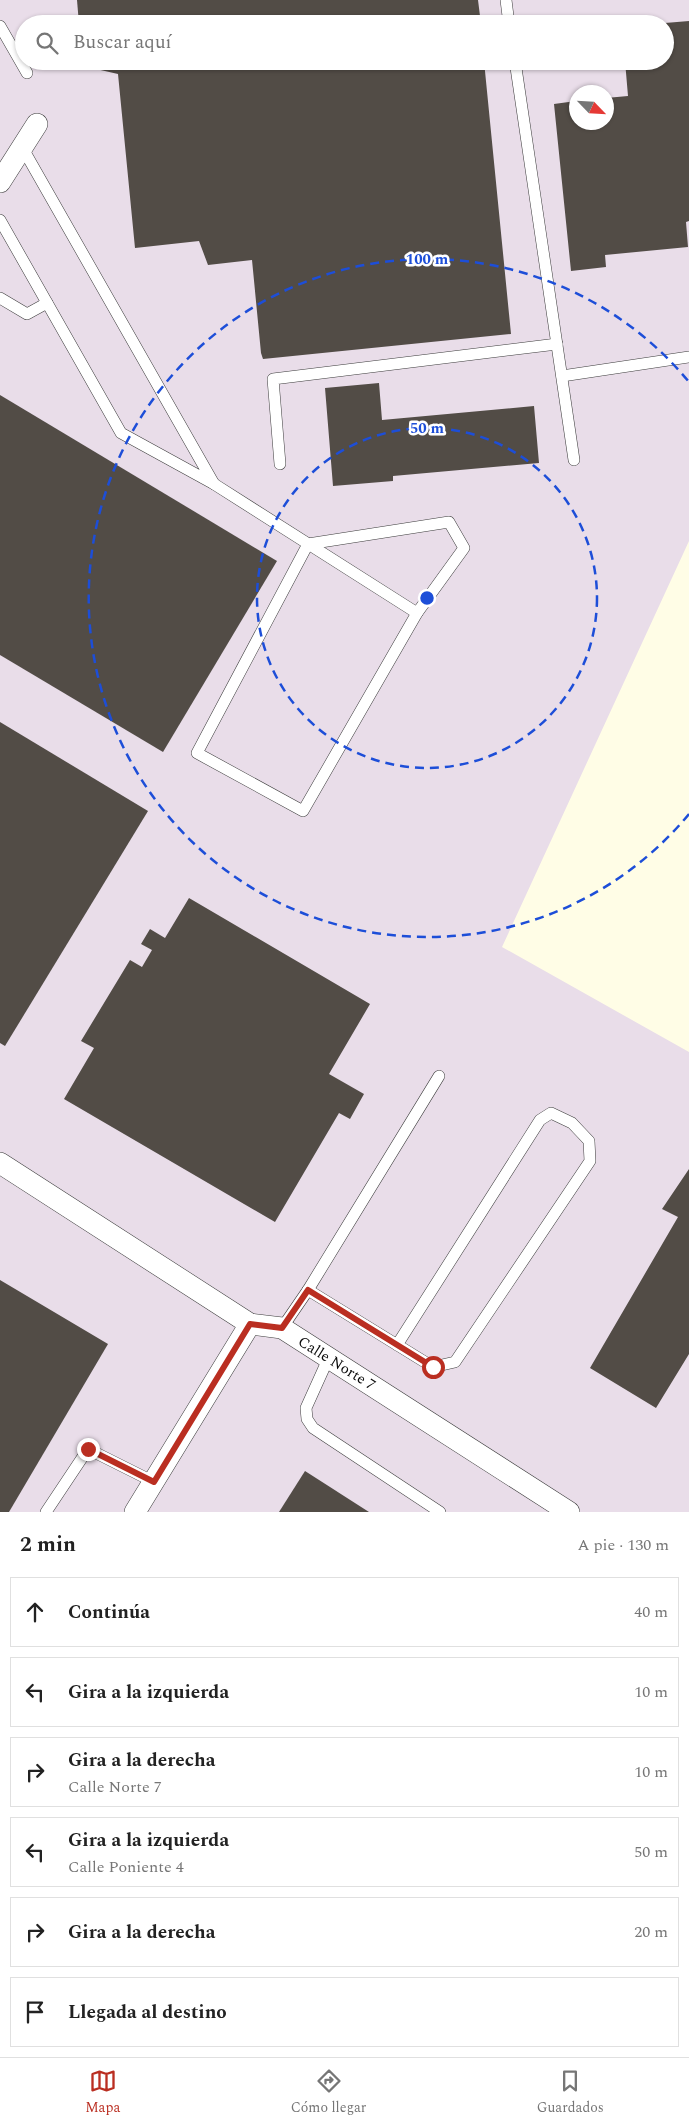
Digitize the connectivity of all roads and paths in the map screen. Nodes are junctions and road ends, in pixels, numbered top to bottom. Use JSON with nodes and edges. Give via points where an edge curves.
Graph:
{"nodes":[{"id":1,"x":506,"y":0,"type":"edge"},
{"id":2,"x":508,"y":15,"type":"edge"},
{"id":3,"x":0,"y":26,"type":"edge"},
{"id":4,"x":15,"y":51,"type":"edge"},
{"id":5,"x":26,"y":70,"type":"edge"},
{"id":6,"x":516,"y":70,"type":"edge"},
{"id":7,"x":28,"y":73,"type":"dead end"},
{"id":8,"x":37,"y":124,"type":"dead end"},
{"id":9,"x":22,"y":147,"type":"junction"},
{"id":10,"x":0,"y":182,"type":"edge"},
{"id":11,"x":0,"y":220,"type":"edge"},
{"id":12,"x":0,"y":298,"type":"edge"},
{"id":13,"x":47,"y":303,"type":"junction"},
{"id":14,"x":557,"y":344,"type":"junction"},
{"id":15,"x":689,"y":357,"type":"edge"},
{"id":16,"x":562,"y":376,"type":"junction"},
{"id":17,"x":574,"y":460,"type":"dead end"},
{"id":18,"x":280,"y":464,"type":"dead end"},
{"id":19,"x":214,"y":484,"type":"junction"},
{"id":20,"x":308,"y":544,"type":"junction"},
{"id":21,"x":417,"y":613,"type":"junction"},
{"id":22,"x":439,"y":1076,"type":"dead end"},
{"id":23,"x":0,"y":1164,"type":"edge"},
{"id":24,"x":308,"y":1290,"type":"junction"},
{"id":25,"x":250,"y":1324,"type":"junction"},
{"id":26,"x":282,"y":1328,"type":"junction"},
{"id":27,"x":397,"y":1345,"type":"junction"},
{"id":28,"x":329,"y":1357,"type":"junction"},
{"id":29,"x":154,"y":1482,"type":"junction"},
{"id":30,"x":46,"y":1512,"type":"edge"},
{"id":31,"x":135,"y":1512,"type":"edge"},
{"id":32,"x":440,"y":1512,"type":"edge"},
{"id":33,"x":569,"y":1512,"type":"edge"}],
"edges":[{"from":1,"to":2,"type":"lane"},
{"from":3,"to":4,"type":"lane"},
{"from":5,"to":7,"type":"lane"},
{"from":6,"to":14,"type":"lane"},
{"from":8,"to":9,"type":"street"},
{"from":9,"to":10,"type":"street"},
{"from":9,"to":19,"type":"lane"},
{"from":11,"to":13,"type":"lane"},
{"from":12,"to":13,"type":"lane","via":[[27,314]]},
{"from":13,"to":19,"type":"lane","via":[[121,433]]},
{"from":14,"to":16,"type":"lane"},
{"from":14,"to":18,"type":"lane","via":[[273,379]]},
{"from":15,"to":16,"type":"lane"},
{"from":16,"to":17,"type":"lane"},
{"from":19,"to":20,"type":"lane"},
{"from":20,"to":21,"type":"lane"},
{"from":20,"to":21,"type":"lane","via":[[449,522],[464,548]]},
{"from":20,"to":21,"type":"lane","via":[[197,753],[303,811]]},
{"from":22,"to":24,"type":"lane"},
{"from":23,"to":25,"type":"street","name":"Calle Norte 7"},
{"from":24,"to":26,"type":"lane"},
{"from":24,"to":27,"type":"lane"},
{"from":25,"to":26,"type":"street","name":"Calle Norte 7"},
{"from":25,"to":29,"type":"street"},
{"from":26,"to":28,"type":"street","name":"Calle Norte 7"},
{"from":27,"to":27,"type":"lane","via":[[433,1367],[455,1362],[590,1161],[590,1141],[572,1123],[551,1113],[540,1120]]},
{"from":28,"to":32,"type":"lane","via":[[306,1408],[313,1428]]},
{"from":28,"to":33,"type":"street","name":"Calle Norte 7"},
{"from":29,"to":30,"type":"lane","via":[[88,1449]]},
{"from":29,"to":31,"type":"street"}]}
